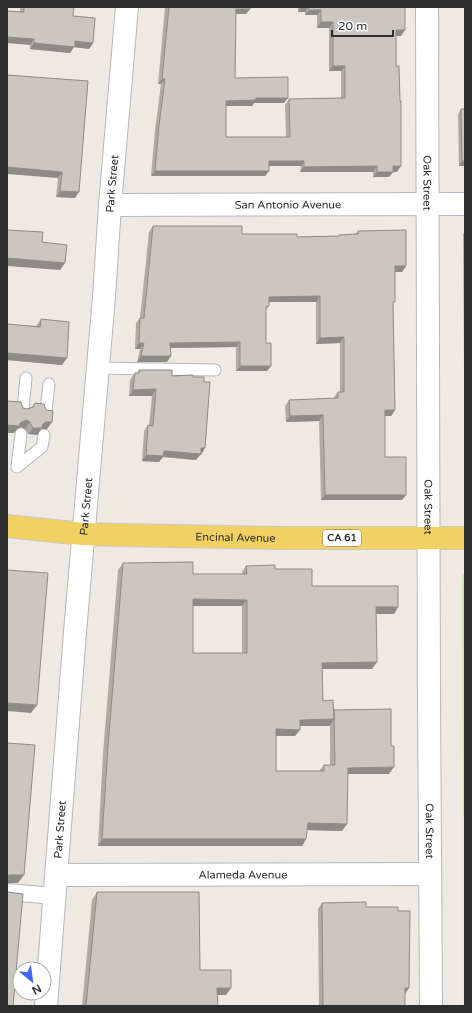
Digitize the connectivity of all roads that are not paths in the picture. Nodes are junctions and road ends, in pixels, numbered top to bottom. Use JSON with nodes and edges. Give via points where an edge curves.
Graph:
{"nodes":[{"id":1,"x":127,"y":7,"type":"edge"},
{"id":2,"x":427,"y":7,"type":"edge"},
{"id":3,"x":427,"y":204,"type":"junction"},
{"id":4,"x":465,"y":204,"type":"edge"},
{"id":5,"x":110,"y":205,"type":"junction"},
{"id":6,"x":97,"y":368,"type":"junction"},
{"id":7,"x":215,"y":370,"type":"dead end"},
{"id":8,"x":26,"y":378,"type":"dead end"},
{"id":9,"x":49,"y":384,"type":"dead end"},
{"id":10,"x":23,"y":410,"type":"edge"},
{"id":11,"x":46,"y":411,"type":"edge"},
{"id":12,"x":21,"y":434,"type":"edge"},
{"id":13,"x":44,"y":436,"type":"edge"},
{"id":14,"x":7,"y":526,"type":"edge"},
{"id":15,"x":83,"y":534,"type":"junction"},
{"id":16,"x":429,"y":538,"type":"junction"},
{"id":17,"x":465,"y":538,"type":"edge"},
{"id":18,"x":430,"y":874,"type":"junction"},
{"id":19,"x":57,"y":875,"type":"junction"},
{"id":20,"x":7,"y":892,"type":"edge"},
{"id":21,"x":55,"y":896,"type":"junction"},
{"id":22,"x":46,"y":1006,"type":"edge"},
{"id":23,"x":431,"y":1006,"type":"edge"}],
"edges":[{"from":1,"to":5,"type":"street","name":"Park Street"},
{"from":2,"to":3,"type":"street","name":"Oak Street"},
{"from":3,"to":4,"type":"street","name":"San Antonio Avenue"},
{"from":3,"to":5,"type":"street","name":"San Antonio Avenue"},
{"from":3,"to":16,"type":"street","name":"Oak Street"},
{"from":5,"to":6,"type":"street","name":"Park Street"},
{"from":6,"to":7,"type":"lane"},
{"from":6,"to":15,"type":"street","name":"Park Street"},
{"from":8,"to":10,"type":"lane"},
{"from":9,"to":11,"type":"lane"},
{"from":12,"to":13,"type":"lane","via":[[17,467],[42,447]]},
{"from":14,"to":15,"type":"main road","name":"Encinal Avenue","number":"CA 61"},
{"from":15,"to":16,"type":"main road","name":"Encinal Avenue","number":"CA 61"},
{"from":15,"to":19,"type":"street","name":"Park Street"},
{"from":16,"to":17,"type":"main road","name":"Encinal Avenue","number":"CA 61"},
{"from":16,"to":18,"type":"street","name":"Oak Street"},
{"from":18,"to":19,"type":"street","name":"Alameda Avenue"},
{"from":18,"to":23,"type":"street","name":"Oak Street"},
{"from":19,"to":21,"type":"street","name":"Park Street"},
{"from":20,"to":21,"type":"street"},
{"from":21,"to":22,"type":"street","name":"Park Street"}]}
